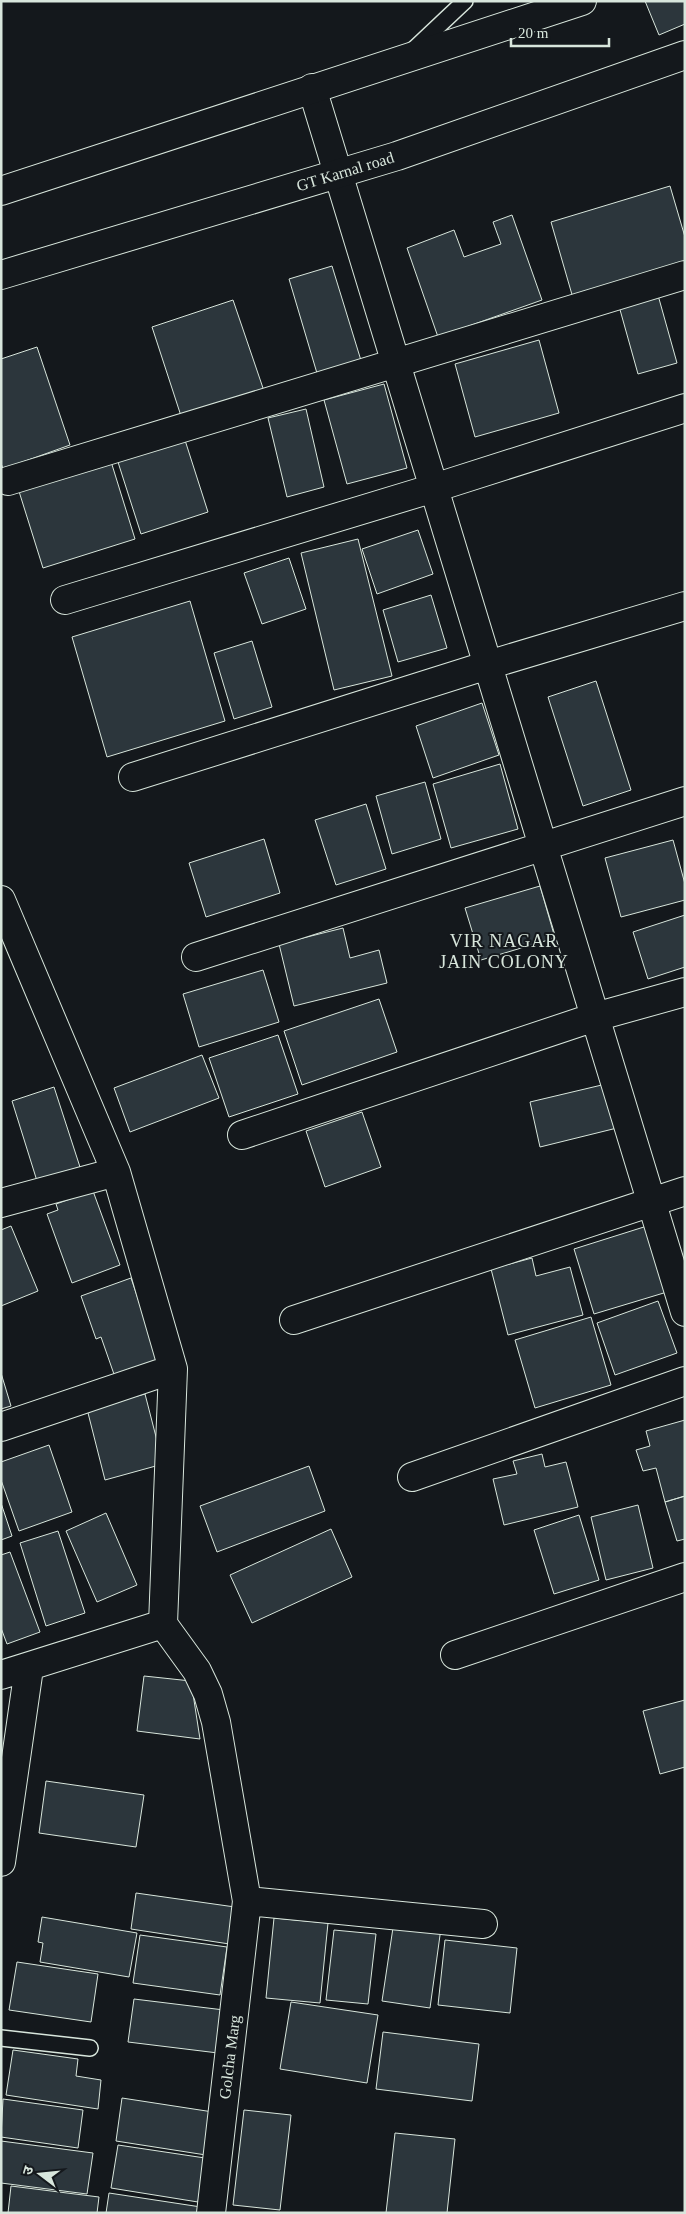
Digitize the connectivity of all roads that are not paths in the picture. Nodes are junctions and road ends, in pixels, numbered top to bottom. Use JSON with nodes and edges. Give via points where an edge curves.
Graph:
{"nodes":[{"id":1,"x":465,"y":1,"type":"edge"},
{"id":2,"x":582,"y":1,"type":"edge"},
{"id":3,"x":685,"y":55,"type":"edge"},
{"id":4,"x":405,"y":58,"type":"junction"},
{"id":5,"x":312,"y":88,"type":"junction"},
{"id":6,"x":339,"y":173,"type":"junction"},
{"id":7,"x":1,"y":190,"type":"edge"},
{"id":8,"x":1,"y":275,"type":"edge"},
{"id":9,"x":685,"y":275,"type":"edge"},
{"id":10,"x":396,"y":362,"type":"junction"},
{"id":11,"x":685,"y":408,"type":"edge"},
{"id":12,"x":8,"y":481,"type":"dead end"},
{"id":13,"x":434,"y":488,"type":"junction"},
{"id":14,"x":65,"y":600,"type":"dead end"},
{"id":15,"x":685,"y":606,"type":"edge"},
{"id":16,"x":488,"y":665,"type":"junction"},
{"id":17,"x":133,"y":777,"type":"dead end"},
{"id":18,"x":685,"y":802,"type":"edge"},
{"id":19,"x":543,"y":847,"type":"junction"},
{"id":20,"x":1,"y":900,"type":"edge"},
{"id":21,"x":11,"y":950,"type":"edge"},
{"id":22,"x":196,"y":957,"type":"dead end"},
{"id":23,"x":685,"y":992,"type":"edge"},
{"id":24,"x":595,"y":1017,"type":"junction"},
{"id":25,"x":242,"y":1135,"type":"dead end"},
{"id":26,"x":116,"y":1172,"type":"junction"},
{"id":27,"x":685,"y":1191,"type":"edge"},
{"id":28,"x":651,"y":1202,"type":"junction"},
{"id":29,"x":1,"y":1203,"type":"edge"},
{"id":30,"x":685,"y":1312,"type":"edge"},
{"id":31,"x":294,"y":1320,"type":"dead end"},
{"id":32,"x":173,"y":1369,"type":"junction"},
{"id":33,"x":685,"y":1381,"type":"edge"},
{"id":34,"x":1,"y":1427,"type":"edge"},
{"id":35,"x":412,"y":1477,"type":"dead end"},
{"id":36,"x":685,"y":1578,"type":"edge"},
{"id":37,"x":163,"y":1624,"type":"junction"},
{"id":38,"x":455,"y":1655,"type":"dead end"},
{"id":39,"x":29,"y":1668,"type":"junction"},
{"id":40,"x":1,"y":1675,"type":"edge"},
{"id":41,"x":1,"y":1862,"type":"edge"},
{"id":42,"x":247,"y":1901,"type":"junction"},
{"id":43,"x":483,"y":1924,"type":"dead end"},
{"id":44,"x":1,"y":2038,"type":"edge"},
{"id":45,"x":90,"y":2048,"type":"dead end"},
{"id":46,"x":211,"y":2213,"type":"edge"}],
"edges":[{"from":1,"to":4,"type":"lane"},
{"from":2,"to":4,"type":"street"},
{"from":3,"to":6,"type":"street","name":"GT Karnal road","via":[[397,156]]},
{"from":4,"to":5,"type":"street"},
{"from":5,"to":6,"type":"street"},
{"from":5,"to":7,"type":"street"},
{"from":6,"to":8,"type":"street","name":"GT Karnal road"},
{"from":6,"to":10,"type":"street"},
{"from":9,"to":10,"type":"street"},
{"from":10,"to":12,"type":"street"},
{"from":10,"to":13,"type":"street"},
{"from":11,"to":13,"type":"street"},
{"from":13,"to":14,"type":"street"},
{"from":13,"to":16,"type":"street"},
{"from":15,"to":16,"type":"street"},
{"from":16,"to":17,"type":"street"},
{"from":16,"to":19,"type":"street"},
{"from":18,"to":19,"type":"street"},
{"from":19,"to":22,"type":"street"},
{"from":19,"to":24,"type":"street"},
{"from":20,"to":21,"type":"street"},
{"from":21,"to":26,"type":"street"},
{"from":23,"to":24,"type":"street"},
{"from":24,"to":25,"type":"street"},
{"from":24,"to":28,"type":"street"},
{"from":26,"to":29,"type":"street"},
{"from":26,"to":32,"type":"street"},
{"from":27,"to":28,"type":"street"},
{"from":28,"to":30,"type":"street"},
{"from":28,"to":31,"type":"street"},
{"from":32,"to":34,"type":"street"},
{"from":32,"to":37,"type":"street"},
{"from":33,"to":35,"type":"street"},
{"from":36,"to":38,"type":"street"},
{"from":37,"to":39,"type":"street"},
{"from":37,"to":42,"type":"street","name":"Golcha Marg","via":[[197,1671],[208,1694],[216,1722]]},
{"from":39,"to":40,"type":"street"},
{"from":39,"to":41,"type":"street"},
{"from":42,"to":43,"type":"street"},
{"from":42,"to":46,"type":"street","name":"Golcha Marg"},
{"from":44,"to":45,"type":"lane"}]}
